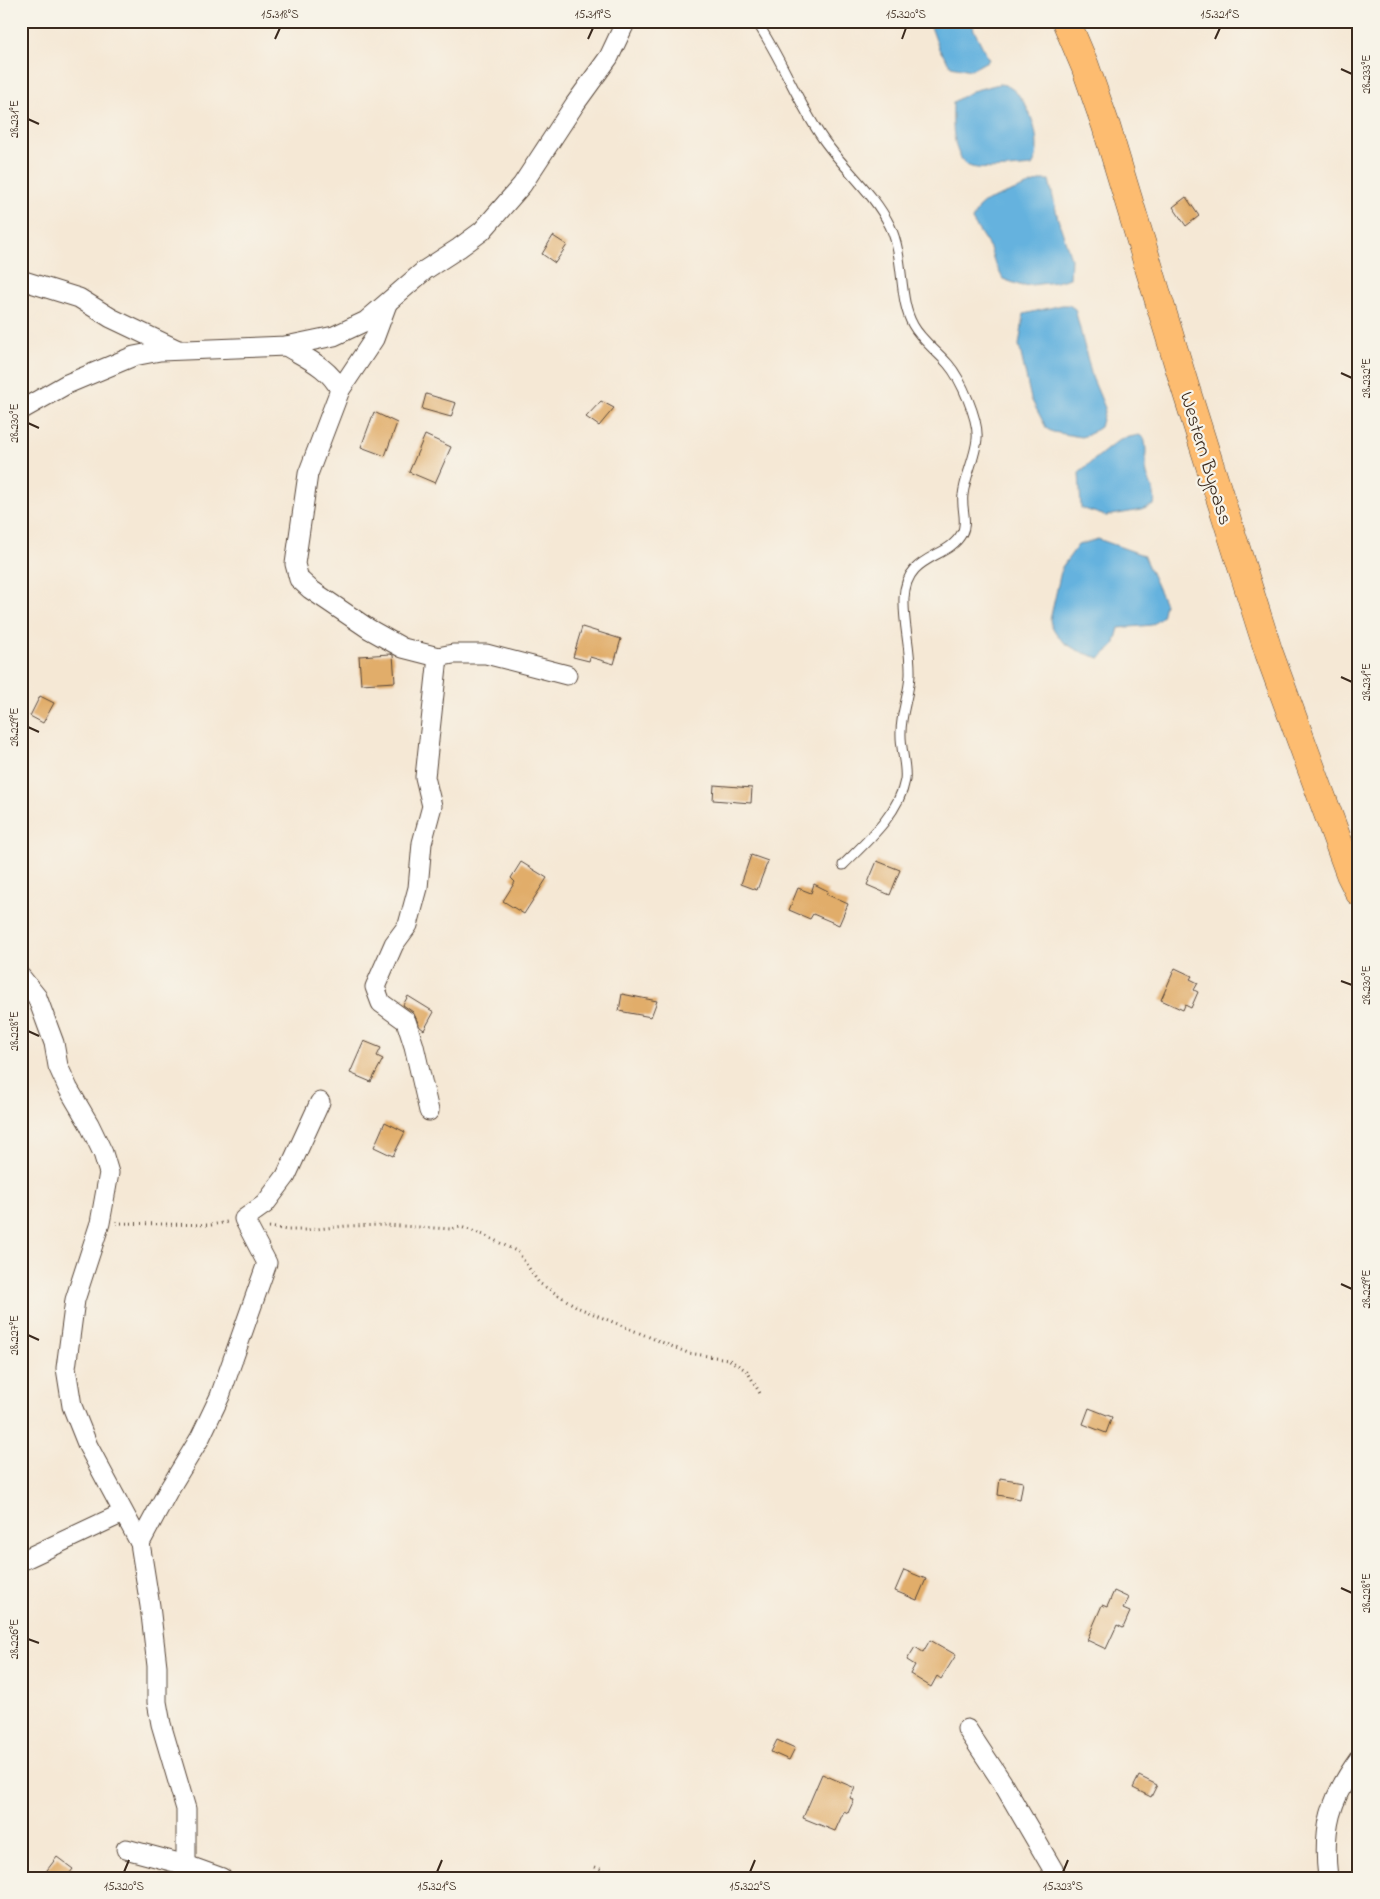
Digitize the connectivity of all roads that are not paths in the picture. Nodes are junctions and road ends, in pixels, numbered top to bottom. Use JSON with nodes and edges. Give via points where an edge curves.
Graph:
{"nodes":[{"id":1,"x":626,"y":21,"type":"edge"},
{"id":2,"x":756,"y":21,"type":"edge"},
{"id":3,"x":1066,"y":21,"type":"edge"},
{"id":4,"x":21,"y":280,"type":"edge"},
{"id":5,"x":387,"y":304,"type":"junction"},
{"id":6,"x":286,"y":346,"type":"junction"},
{"id":7,"x":177,"y":350,"type":"junction"},
{"id":8,"x":340,"y":390,"type":"junction"},
{"id":9,"x":21,"y":410,"type":"edge"},
{"id":10,"x":438,"y":657,"type":"junction"},
{"id":11,"x":567,"y":675,"type":"dead end"},
{"id":12,"x":843,"y":865,"type":"dead end"},
{"id":13,"x":1359,"y":892,"type":"edge"},
{"id":14,"x":21,"y":977,"type":"edge"},
{"id":15,"x":320,"y":1102,"type":"dead end"},
{"id":16,"x":429,"y":1111,"type":"dead end"},
{"id":17,"x":123,"y":1513,"type":"junction"},
{"id":18,"x":140,"y":1543,"type":"junction"},
{"id":19,"x":21,"y":1561,"type":"edge"},
{"id":20,"x":967,"y":1728,"type":"dead end"},
{"id":21,"x":1359,"y":1759,"type":"edge"},
{"id":22,"x":126,"y":1849,"type":"dead end"},
{"id":23,"x":186,"y":1871,"type":"edge"},
{"id":24,"x":222,"y":1878,"type":"edge"},
{"id":25,"x":1058,"y":1878,"type":"edge"},
{"id":26,"x":1328,"y":1878,"type":"edge"}],
"edges":[{"from":1,"to":5,"type":"street","via":[[609,57],[522,185],[482,230],[424,270]]},
{"from":2,"to":12,"type":"lane","via":[[821,137],[869,194],[890,225],[897,245],[911,323],[956,376],[977,427],[976,446],[963,495],[964,531],[958,540],[917,566],[905,589],[910,673],[900,733],[905,779],[884,822]]},
{"from":3,"to":13,"type":"main road","name":"Western Bypass","via":[[1106,126],[1269,654]]},
{"from":4,"to":7,"type":"street","via":[[79,298],[110,318]]},
{"from":5,"to":6,"type":"street","via":[[366,321],[334,336]]},
{"from":5,"to":8,"type":"street","via":[[374,339]]},
{"from":6,"to":7,"type":"street"},
{"from":6,"to":8,"type":"street","via":[[320,366],[336,381]]},
{"from":7,"to":9,"type":"street","via":[[134,356],[67,384]]},
{"from":8,"to":10,"type":"street","via":[[308,474],[295,564],[299,579],[369,629],[403,648]]},
{"from":10,"to":11,"type":"street","via":[[486,654]]},
{"from":10,"to":16,"type":"street","via":[[425,777],[432,806],[422,843],[418,888],[408,925],[394,944],[375,987],[381,1003],[406,1021]]},
{"from":14,"to":17,"type":"street","via":[[37,997],[54,1043],[58,1066],[103,1153],[109,1174],[100,1222],[75,1300],[66,1368],[72,1406],[88,1446]]},
{"from":15,"to":18,"type":"street","via":[[286,1176],[264,1204],[244,1219],[267,1263],[220,1396],[200,1438]]},
{"from":17,"to":18,"type":"street"},
{"from":17,"to":19,"type":"street"},
{"from":18,"to":23,"type":"street","via":[[157,1666],[157,1702],[186,1809]]},
{"from":20,"to":25,"type":"street"},
{"from":21,"to":26,"type":"street","via":[[1332,1805],[1326,1833]]},
{"from":22,"to":23,"type":"street"},
{"from":23,"to":24,"type":"street"}]}
